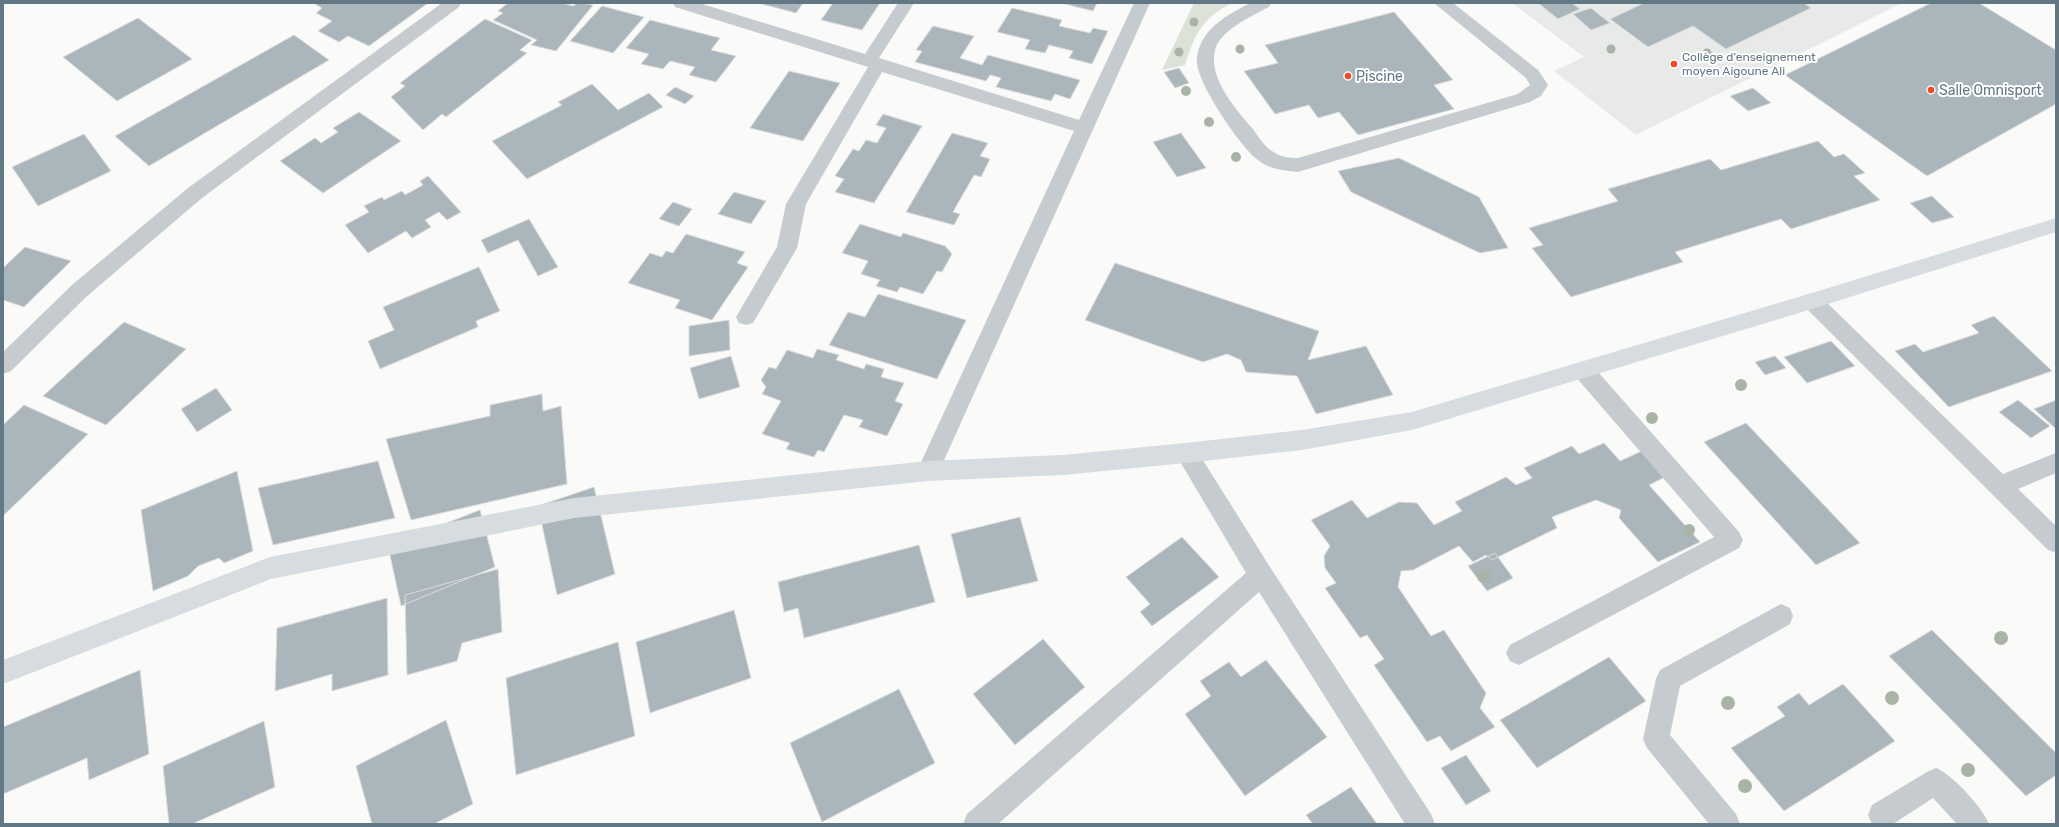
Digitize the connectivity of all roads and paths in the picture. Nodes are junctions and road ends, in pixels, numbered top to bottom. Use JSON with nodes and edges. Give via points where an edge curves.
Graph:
{"nodes":[{"id":1,"x":453,"y":3,"type":"edge"},
{"id":2,"x":681,"y":3,"type":"edge"},
{"id":3,"x":738,"y":3,"type":"edge"},
{"id":4,"x":906,"y":3,"type":"edge"},
{"id":5,"x":1142,"y":3,"type":"edge"},
{"id":6,"x":1263,"y":3,"type":"edge"},
{"id":7,"x":1442,"y":3,"type":"edge"},
{"id":8,"x":727,"y":17,"type":"junction"},
{"id":9,"x":874,"y":62,"type":"junction"},
{"id":10,"x":1084,"y":128,"type":"junction"},
{"id":11,"x":2056,"y":224,"type":"edge"},
{"id":12,"x":1812,"y":301,"type":"junction"},
{"id":13,"x":746,"y":317,"type":"dead end"},
{"id":14,"x":3,"y":365,"type":"edge"},
{"id":15,"x":1583,"y":370,"type":"junction"},
{"id":16,"x":1186,"y":453,"type":"junction"},
{"id":17,"x":2056,"y":463,"type":"edge"},
{"id":18,"x":928,"y":471,"type":"junction"},
{"id":19,"x":1999,"y":486,"type":"junction"},
{"id":20,"x":2056,"y":542,"type":"edge"},
{"id":21,"x":1261,"y":576,"type":"junction"},
{"id":22,"x":1781,"y":616,"type":"dead end"},
{"id":23,"x":1520,"y":653,"type":"dead end"},
{"id":24,"x":3,"y":672,"type":"edge"},
{"id":25,"x":1882,"y":815,"type":"dead end"},
{"id":26,"x":977,"y":824,"type":"edge"},
{"id":27,"x":1421,"y":824,"type":"edge"},
{"id":28,"x":1726,"y":824,"type":"edge"},
{"id":29,"x":1975,"y":824,"type":"edge"}],
"edges":[{"from":1,"to":14,"type":"street","via":[[195,193],[79,291]]},
{"from":2,"to":8,"type":"street"},
{"from":3,"to":8,"type":"street"},
{"from":4,"to":9,"type":"street"},
{"from":5,"to":10,"type":"street"},
{"from":6,"to":7,"type":"street","via":[[1242,13],[1224,27],[1208,47],[1206,67],[1216,93],[1260,152],[1283,165],[1298,165],[1524,98],[1535,92],[1539,85],[1532,74]]},
{"from":8,"to":9,"type":"street"},
{"from":9,"to":10,"type":"street"},
{"from":9,"to":13,"type":"street","via":[[796,204],[788,248]]},
{"from":10,"to":18,"type":"street"},
{"from":11,"to":12,"type":"main road"},
{"from":12,"to":15,"type":"main road"},
{"from":12,"to":19,"type":"street"},
{"from":15,"to":16,"type":"main road","via":[[1412,421],[1302,440]]},
{"from":15,"to":23,"type":"street","via":[[1731,540]]},
{"from":16,"to":18,"type":"main road","via":[[1063,465]]},
{"from":16,"to":21,"type":"street"},
{"from":17,"to":19,"type":"street"},
{"from":18,"to":24,"type":"main road","via":[[574,508],[270,568]]},
{"from":19,"to":20,"type":"street"},
{"from":21,"to":26,"type":"street"},
{"from":21,"to":27,"type":"street"},
{"from":22,"to":28,"type":"street","via":[[1668,679],[1656,739]]},
{"from":25,"to":29,"type":"street","via":[[1936,781]]}]}
